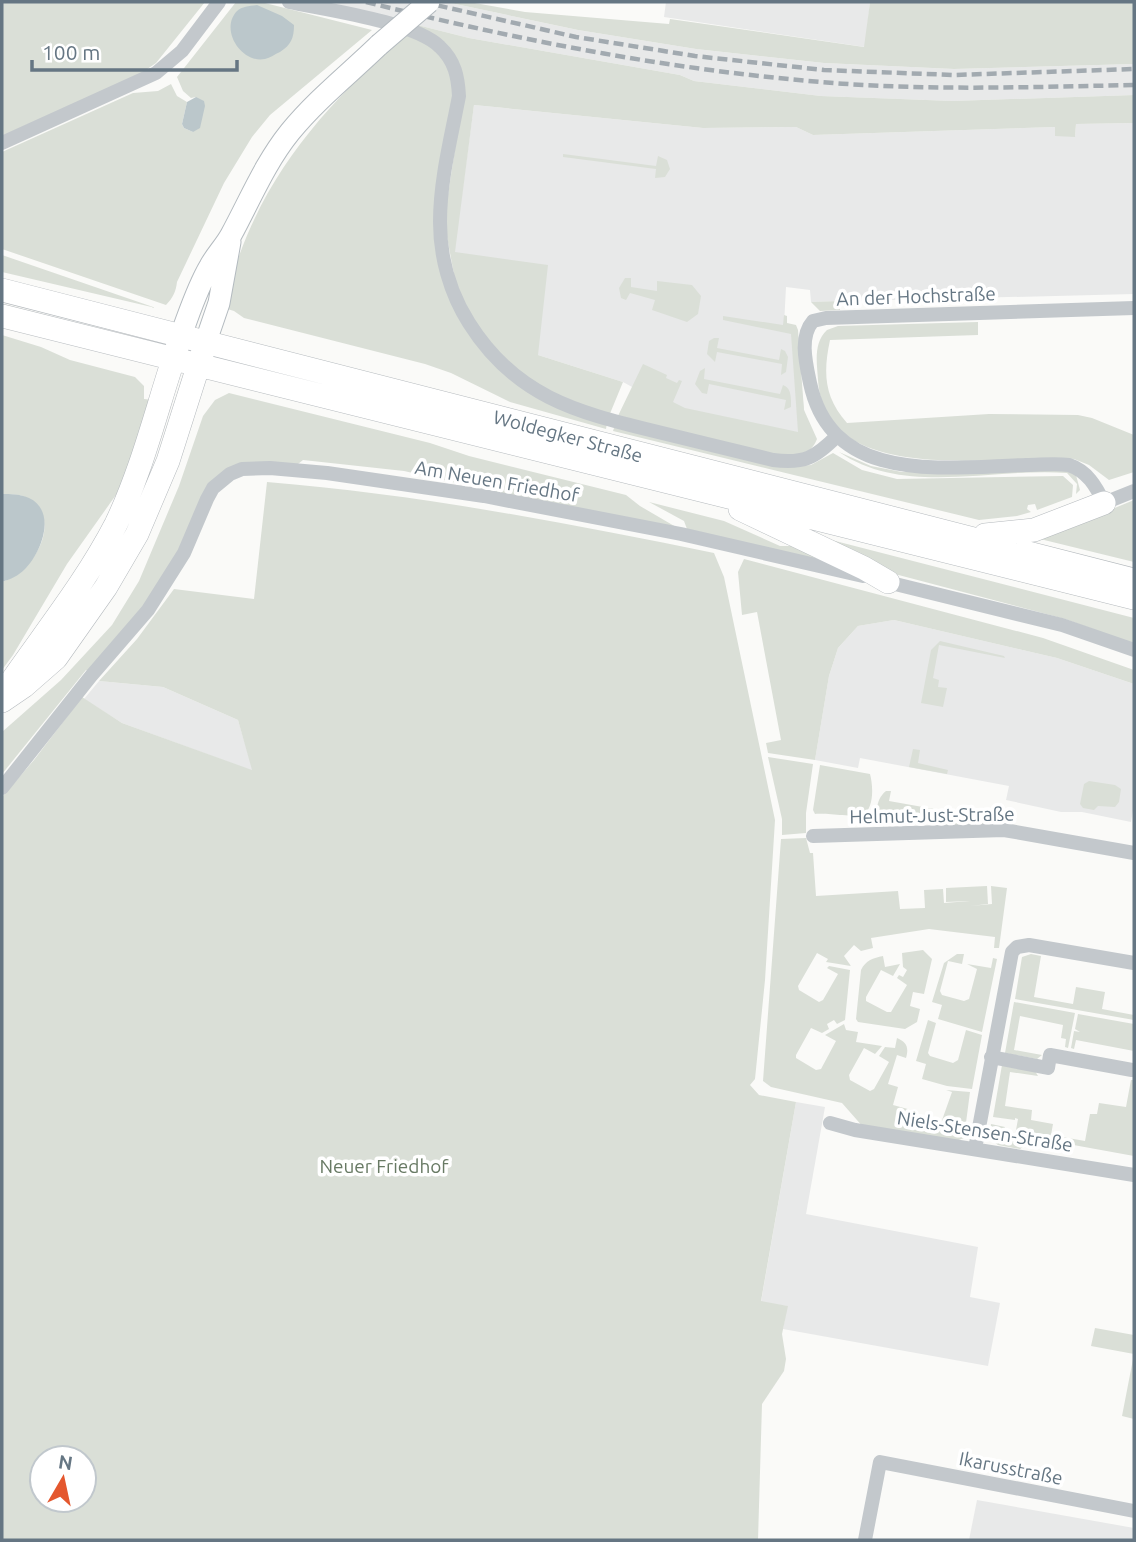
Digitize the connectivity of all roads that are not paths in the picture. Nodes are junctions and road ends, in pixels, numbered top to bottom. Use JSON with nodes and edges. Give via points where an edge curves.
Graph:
{"nodes":[{"id":1,"x":219,"y":2,"type":"edge"},
{"id":2,"x":289,"y":2,"type":"edge"},
{"id":3,"x":429,"y":2,"type":"edge"},
{"id":4,"x":2,"y":143,"type":"edge"},
{"id":5,"x":230,"y":236,"type":"junction"},
{"id":6,"x":2,"y":290,"type":"edge"},
{"id":7,"x":1134,"y":308,"type":"edge"},
{"id":8,"x":2,"y":316,"type":"edge"},
{"id":9,"x":181,"y":335,"type":"junction"},
{"id":10,"x":206,"y":341,"type":"junction"},
{"id":11,"x":173,"y":360,"type":"junction"},
{"id":12,"x":198,"y":366,"type":"junction"},
{"id":13,"x":837,"y":436,"type":"junction"},
{"id":14,"x":689,"y":486,"type":"junction"},
{"id":15,"x":1134,"y":491,"type":"edge"},
{"id":16,"x":1104,"y":503,"type":"junction"},
{"id":17,"x":965,"y":537,"type":"junction"},
{"id":18,"x":1134,"y":580,"type":"edge"},
{"id":19,"x":888,"y":582,"type":"junction"},
{"id":20,"x":1134,"y":598,"type":"edge"},
{"id":21,"x":1134,"y":650,"type":"edge"},
{"id":22,"x":2,"y":695,"type":"edge"},
{"id":23,"x":2,"y":701,"type":"edge"},
{"id":24,"x":2,"y":788,"type":"edge"},
{"id":25,"x":813,"y":836,"type":"dead end"},
{"id":26,"x":1134,"y":853,"type":"edge"},
{"id":27,"x":1134,"y":963,"type":"edge"},
{"id":28,"x":991,"y":1057,"type":"junction"},
{"id":29,"x":1132,"y":1070,"type":"dead end"},
{"id":30,"x":830,"y":1123,"type":"dead end"},
{"id":31,"x":975,"y":1149,"type":"junction"},
{"id":32,"x":1134,"y":1175,"type":"edge"},
{"id":33,"x":1134,"y":1511,"type":"edge"},
{"id":34,"x":865,"y":1540,"type":"edge"}],
"edges":[{"from":1,"to":4,"type":"street","via":[[182,51],[156,73]]},
{"from":2,"to":13,"type":"street","via":[[413,31],[433,40],[451,60],[459,96],[441,202],[443,254],[465,317],[511,374],[540,394],[587,415],[773,460],[808,459]]},
{"from":3,"to":5,"type":"main road","bridge":true,"via":[[290,133]]},
{"from":5,"to":9,"type":"main road","via":[[195,296]]},
{"from":5,"to":10,"type":"main road","via":[[219,303]]},
{"from":6,"to":9,"type":"main road","name":"Woldegker Straße"},
{"from":7,"to":13,"type":"street","name":"An der Hochstraße","via":[[818,318],[809,325],[805,339],[810,380],[816,405]]},
{"from":8,"to":11,"type":"main road","name":"Woldegker Straße"},
{"from":9,"to":10,"type":"main road","name":"Woldegker Straße"},
{"from":9,"to":11,"type":"main road"},
{"from":10,"to":12,"type":"main road"},
{"from":10,"to":17,"type":"main road","name":"Woldegker Straße"},
{"from":11,"to":12,"type":"main road","name":"Woldegker Straße"},
{"from":11,"to":22,"type":"main road","via":[[145,453],[116,524],[75,592]]},
{"from":12,"to":14,"type":"main road","name":"Woldegker Straße"},
{"from":12,"to":23,"type":"main road","via":[[168,461],[137,534],[106,587],[56,657]]},
{"from":13,"to":16,"type":"street","name":"An der Hochstraße","via":[[859,452],[902,465],[1069,465],[1085,473]]},
{"from":14,"to":19,"type":"main road"},
{"from":14,"to":20,"type":"main road","name":"Woldegker Straße"},
{"from":15,"to":16,"type":"street"},
{"from":16,"to":17,"type":"main road","via":[[1034,530]]},
{"from":17,"to":18,"type":"main road","name":"Woldegker Straße"},
{"from":19,"to":21,"type":"street","name":"Am Neuen Friedhof","via":[[1062,625]]},
{"from":19,"to":24,"type":"street","name":"Am Neuen Friedhof","via":[[693,536],[484,496],[327,473],[243,469],[213,488],[184,553],[148,610]]},
{"from":25,"to":26,"type":"street","name":"Helmut-Just-Straße","via":[[1004,830]]},
{"from":27,"to":28,"type":"street","via":[[1029,945],[1017,947],[1010,958]]},
{"from":28,"to":29,"type":"street","via":[[1048,1068],[1050,1055]]},
{"from":28,"to":31,"type":"street"},
{"from":30,"to":31,"type":"street","name":"Niels-Stensen-Straße"},
{"from":31,"to":32,"type":"street","name":"Niels-Stensen-Straße"},
{"from":33,"to":34,"type":"street","name":"Ikarusstraße","via":[[880,1462]]}]}
